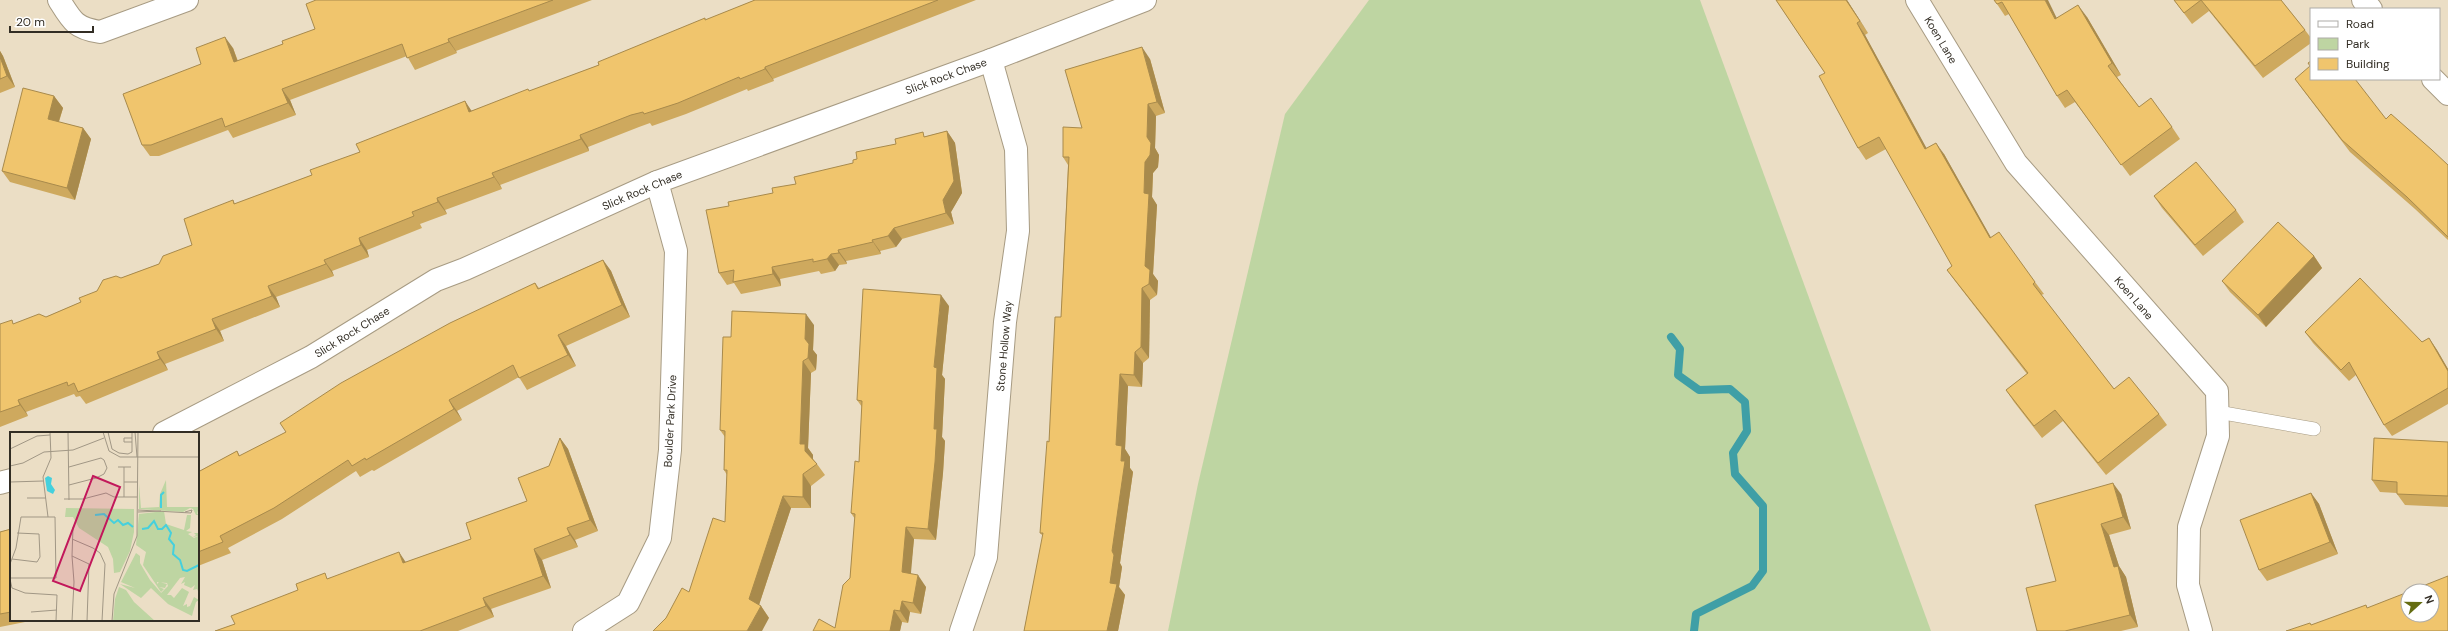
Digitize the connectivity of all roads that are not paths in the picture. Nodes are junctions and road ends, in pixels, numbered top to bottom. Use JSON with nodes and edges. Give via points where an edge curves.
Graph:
{"nodes":[{"id":1,"x":59,"y":0,"type":"edge"},
{"id":2,"x":187,"y":0,"type":"edge"},
{"id":3,"x":1145,"y":0,"type":"edge"},
{"id":4,"x":1917,"y":0,"type":"edge"},
{"id":5,"x":2363,"y":0,"type":"edge"},
{"id":6,"x":2370,"y":8,"type":"edge"},
{"id":7,"x":991,"y":60,"type":"junction"},
{"id":8,"x":2434,"y":80,"type":"edge"},
{"id":9,"x":2448,"y":94,"type":"edge"},
{"id":10,"x":657,"y":182,"type":"junction"},
{"id":11,"x":2218,"y":412,"type":"junction"},
{"id":12,"x":2314,"y":428,"type":"dead end"},
{"id":13,"x":166,"y":432,"type":"edge"},
{"id":14,"x":10,"y":480,"type":"edge"},
{"id":15,"x":0,"y":483,"type":"edge"},
{"id":16,"x":584,"y":631,"type":"edge"},
{"id":17,"x":961,"y":631,"type":"edge"},
{"id":18,"x":2201,"y":631,"type":"edge"}],
"edges":[{"from":1,"to":2,"type":"street","via":[[73,23],[87,30],[100,32]]},
{"from":3,"to":7,"type":"street","name":"Slick Rock Chase"},
{"from":4,"to":11,"type":"street","name":"Koen Lane","via":[[2016,163],[2217,391]]},
{"from":5,"to":6,"type":"street"},
{"from":7,"to":10,"type":"street","name":"Slick Rock Chase"},
{"from":7,"to":17,"type":"street","name":"Stone Hollow Way","via":[[1016,149],[1018,231],[1005,322],[986,557]]},
{"from":8,"to":9,"type":"street"},
{"from":10,"to":13,"type":"street","name":"Slick Rock Chase","via":[[436,280],[311,357]]},
{"from":10,"to":16,"type":"street","name":"Boulder Park Drive","via":[[676,251],[670,450],[660,538],[628,603]]},
{"from":11,"to":12,"type":"lane"},
{"from":11,"to":18,"type":"street","name":"Koen Lane","via":[[2218,436],[2189,527],[2188,585]]},
{"from":14,"to":15,"type":"street"}]}
